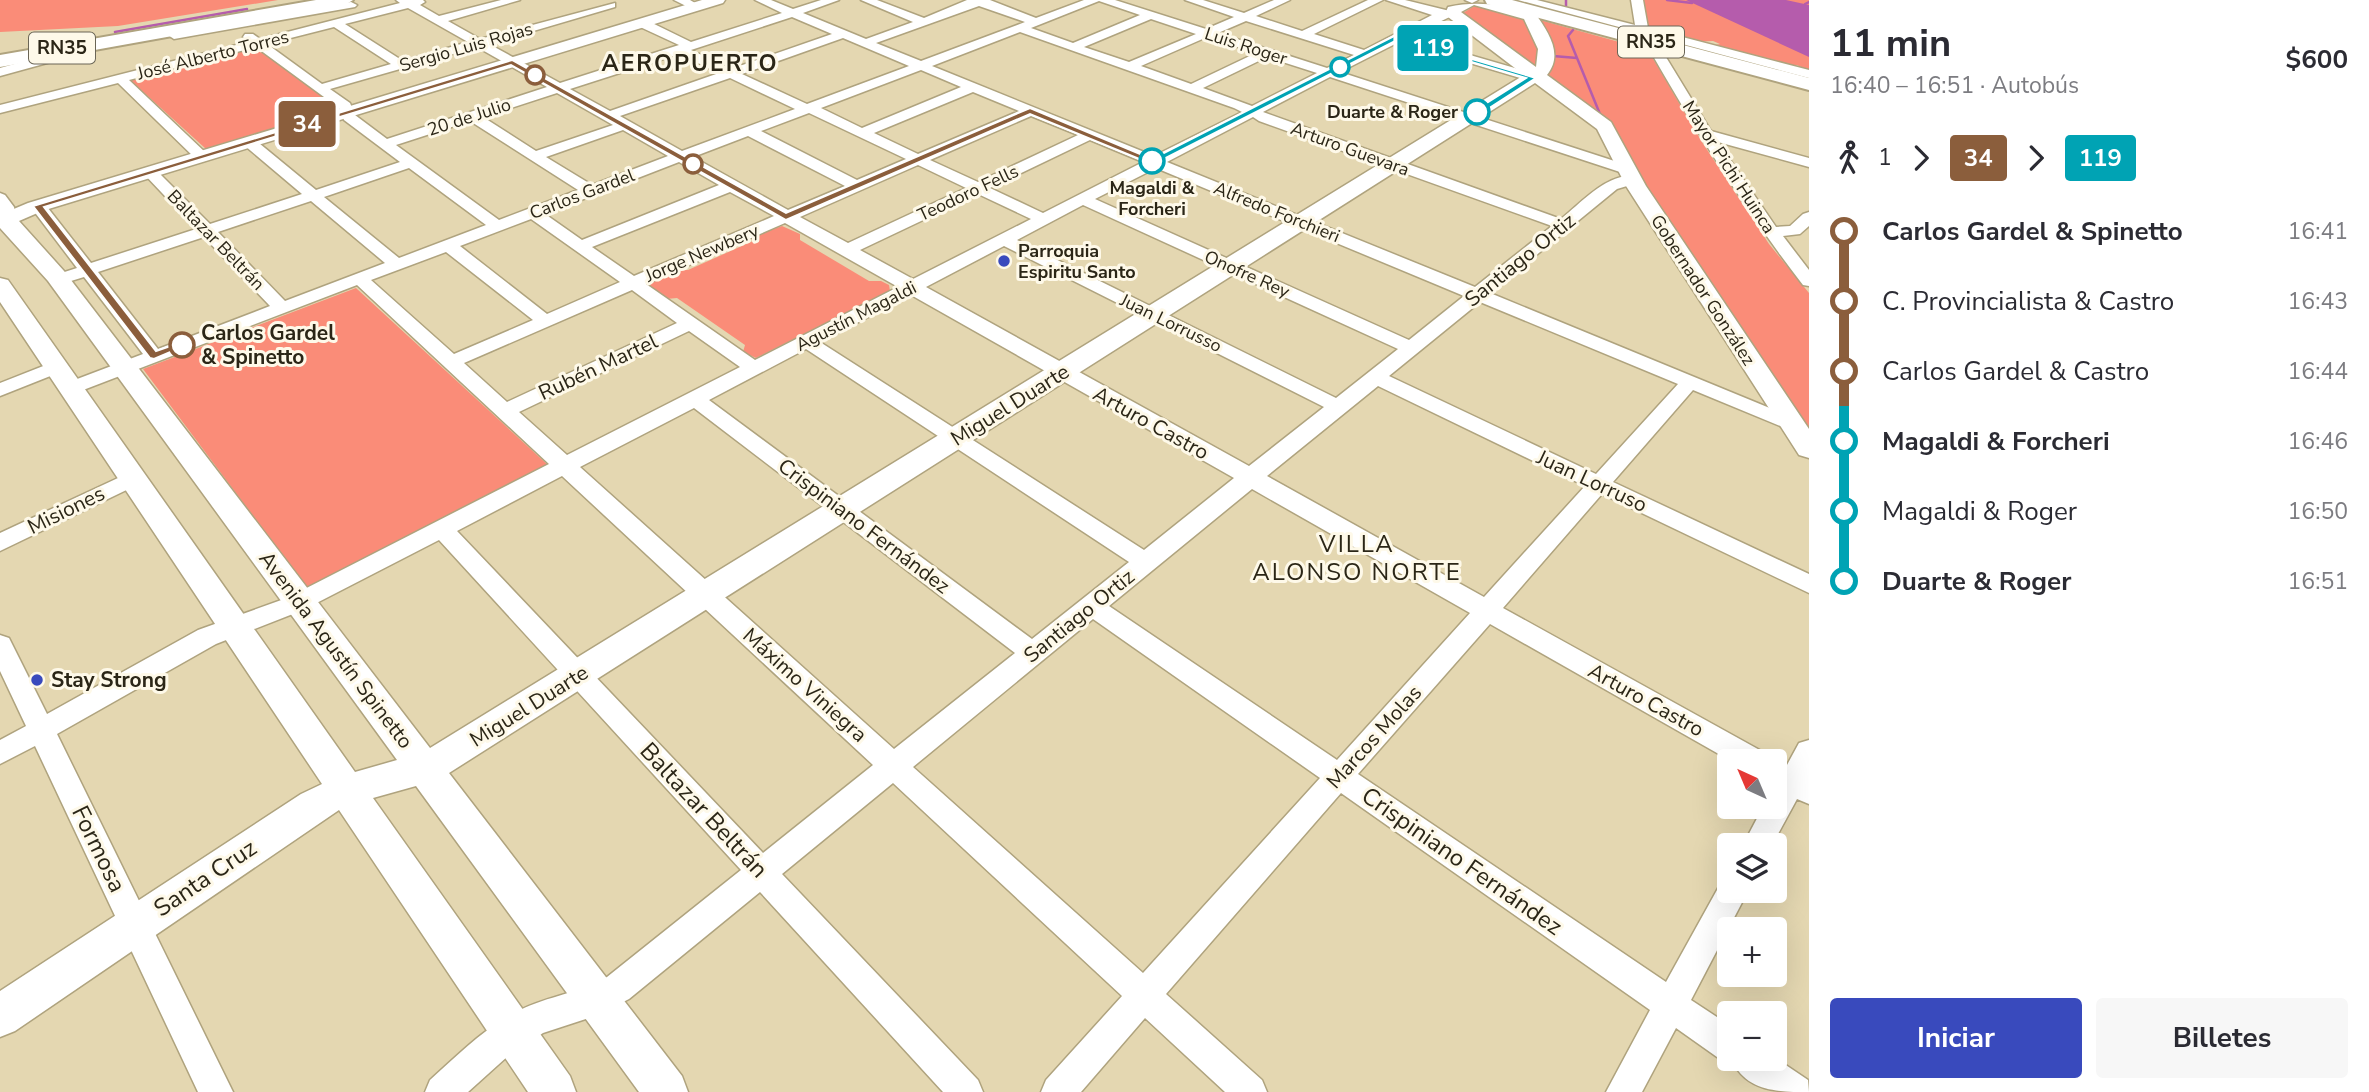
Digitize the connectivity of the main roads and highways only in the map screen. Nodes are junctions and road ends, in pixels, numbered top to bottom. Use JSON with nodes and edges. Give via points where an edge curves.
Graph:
{"nodes":[{"id":1,"x":345,"y":0,"type":"edge"},
{"id":2,"x":718,"y":0,"type":"edge"},
{"id":3,"x":1472,"y":0,"type":"edge"},
{"id":4,"x":1493,"y":0,"type":"edge"},
{"id":5,"x":1502,"y":0,"type":"edge"},
{"id":6,"x":1527,"y":8,"type":"edge"},
{"id":7,"x":328,"y":11,"type":"edge"},
{"id":8,"x":125,"y":37,"type":"junction"},
{"id":9,"x":0,"y":48,"type":"edge"},
{"id":10,"x":1729,"y":53,"type":"road end"},
{"id":11,"x":0,"y":61,"type":"edge"},
{"id":12,"x":1538,"y":78,"type":"junction"},
{"id":13,"x":1809,"y":83,"type":"edge"},
{"id":14,"x":3,"y":218,"type":"edge"},
{"id":15,"x":0,"y":285,"type":"edge"},
{"id":16,"x":1809,"y":449,"type":"edge"},
{"id":17,"x":424,"y":768,"type":"junction"},
{"id":18,"x":347,"y":790,"type":"junction"},
{"id":19,"x":0,"y":1016,"type":"edge"},
{"id":20,"x":554,"y":1092,"type":"edge"},
{"id":21,"x":666,"y":1092,"type":"edge"}],
"edges":[{"from":1,"to":8,"type":"highway","number":"RN35"},
{"from":2,"to":14,"type":"main road"},
{"from":3,"to":6,"type":"main road"},
{"from":3,"to":12,"type":"main road","name":"Agustín Magaldi","via":[[1447,13]]},
{"from":4,"to":13,"type":"highway","number":"RN35"},
{"from":5,"to":13,"type":"highway","number":"RN35"},
{"from":6,"to":12,"type":"main road","via":[[1545,41],[1547,56]]},
{"from":7,"to":8,"type":"highway"},
{"from":7,"to":9,"type":"highway","number":"RN35"},
{"from":8,"to":11,"type":"highway","number":"RN35"},
{"from":10,"to":13,"type":"highway"},
{"from":12,"to":16,"type":"main road","name":"Gobernador González","via":[[1605,126],[1630,175]]},
{"from":12,"to":17,"type":"main road","name":"Miguel Duarte"},
{"from":14,"to":17,"type":"main road","name":"Avenida Agustín Spinetto","via":[[139,362],[300,602]]},
{"from":15,"to":18,"type":"main road"},
{"from":17,"to":18,"type":"main road","name":"Santa Cruz"},
{"from":17,"to":21,"type":"main road","name":"Avenida Agustín Spinetto"},
{"from":18,"to":19,"type":"main road","name":"Santa Cruz","via":[[314,805]]},
{"from":18,"to":20,"type":"main road"}]}
